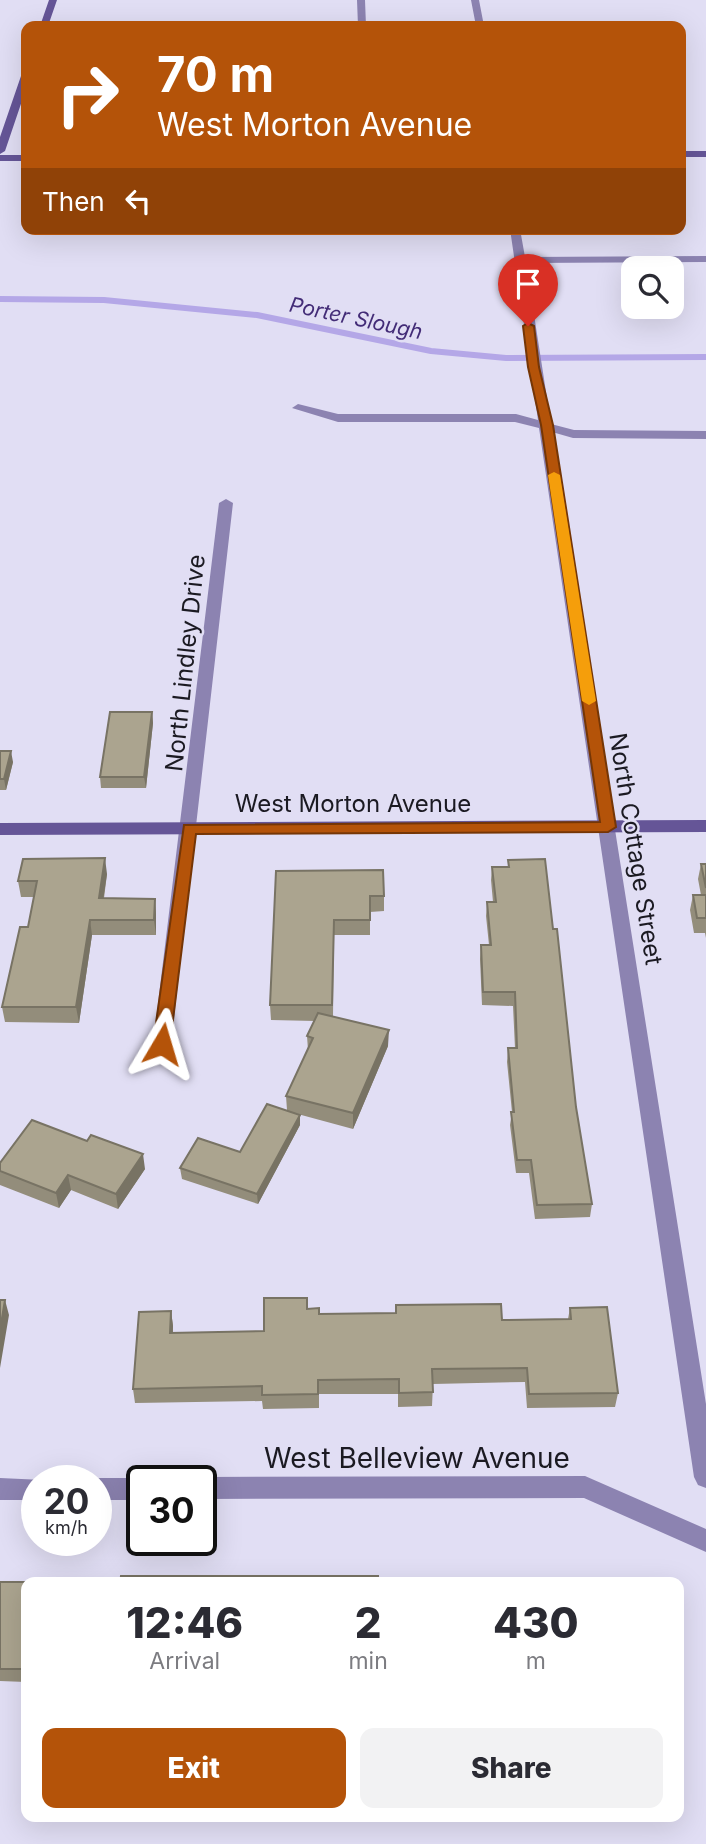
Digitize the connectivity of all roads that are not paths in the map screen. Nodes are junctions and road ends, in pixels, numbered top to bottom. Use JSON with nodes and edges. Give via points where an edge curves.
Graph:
{"nodes":[{"id":1,"x":53,"y":0,"type":"edge"},
{"id":2,"x":361,"y":0,"type":"edge"},
{"id":3,"x":475,"y":0,"type":"edge"},
{"id":4,"x":46,"y":21,"type":"edge"},
{"id":5,"x":362,"y":21,"type":"edge"},
{"id":6,"x":479,"y":21,"type":"edge"},
{"id":7,"x":21,"y":90,"type":"edge"},
{"id":8,"x":0,"y":151,"type":"edge"},
{"id":9,"x":686,"y":154,"type":"edge"},
{"id":10,"x":706,"y":154,"type":"edge"},
{"id":11,"x":0,"y":158,"type":"edge"},
{"id":12,"x":21,"y":158,"type":"edge"},
{"id":13,"x":516,"y":235,"type":"edge"},
{"id":14,"x":706,"y":259,"type":"edge"},
{"id":15,"x":521,"y":260,"type":"junction"},
{"id":16,"x":298,"y":408,"type":"dead end"},
{"id":17,"x":547,"y":425,"type":"junction"},
{"id":18,"x":706,"y":435,"type":"edge"},
{"id":19,"x":226,"y":503,"type":"dead end"},
{"id":20,"x":608,"y":827,"type":"junction"},
{"id":21,"x":706,"y":827,"type":"edge"},
{"id":22,"x":0,"y":829,"type":"edge"},
{"id":23,"x":189,"y":829,"type":"junction"},
{"id":24,"x":162,"y":1044,"type":"dead end"},
{"id":25,"x":706,"y":1476,"type":"edge"},
{"id":26,"x":217,"y":1488,"type":"edge"},
{"id":27,"x":0,"y":1489,"type":"edge"},
{"id":28,"x":21,"y":1489,"type":"edge"},
{"id":29,"x":706,"y":1541,"type":"edge"}],
"edges":[{"from":1,"to":4,"type":"main road"},
{"from":2,"to":5,"type":"street"},
{"from":3,"to":6,"type":"street"},
{"from":7,"to":8,"type":"main road"},
{"from":9,"to":10,"type":"main road"},
{"from":11,"to":12,"type":"main road"},
{"from":13,"to":15,"type":"street","name":"North Cottage Street"},
{"from":14,"to":15,"type":"street"},
{"from":15,"to":17,"type":"street","name":"North Cottage Street","via":[[531,348]]},
{"from":16,"to":17,"type":"street","via":[[338,418],[516,418]]},
{"from":17,"to":18,"type":"street","via":[[573,434]]},
{"from":17,"to":20,"type":"street","name":"North Cottage Street"},
{"from":19,"to":23,"type":"street","name":"North Lindley Drive"},
{"from":20,"to":21,"type":"main road","name":"West Morton Avenue"},
{"from":20,"to":23,"type":"main road","name":"West Morton Avenue"},
{"from":20,"to":25,"type":"street","name":"North Cottage Street"},
{"from":22,"to":23,"type":"main road","name":"West Morton Avenue"},
{"from":23,"to":24,"type":"street","name":"North Lindley Drive"},
{"from":26,"to":29,"type":"street","name":"West Belleview Avenue","via":[[585,1487]]},
{"from":27,"to":28,"type":"street"}]}
